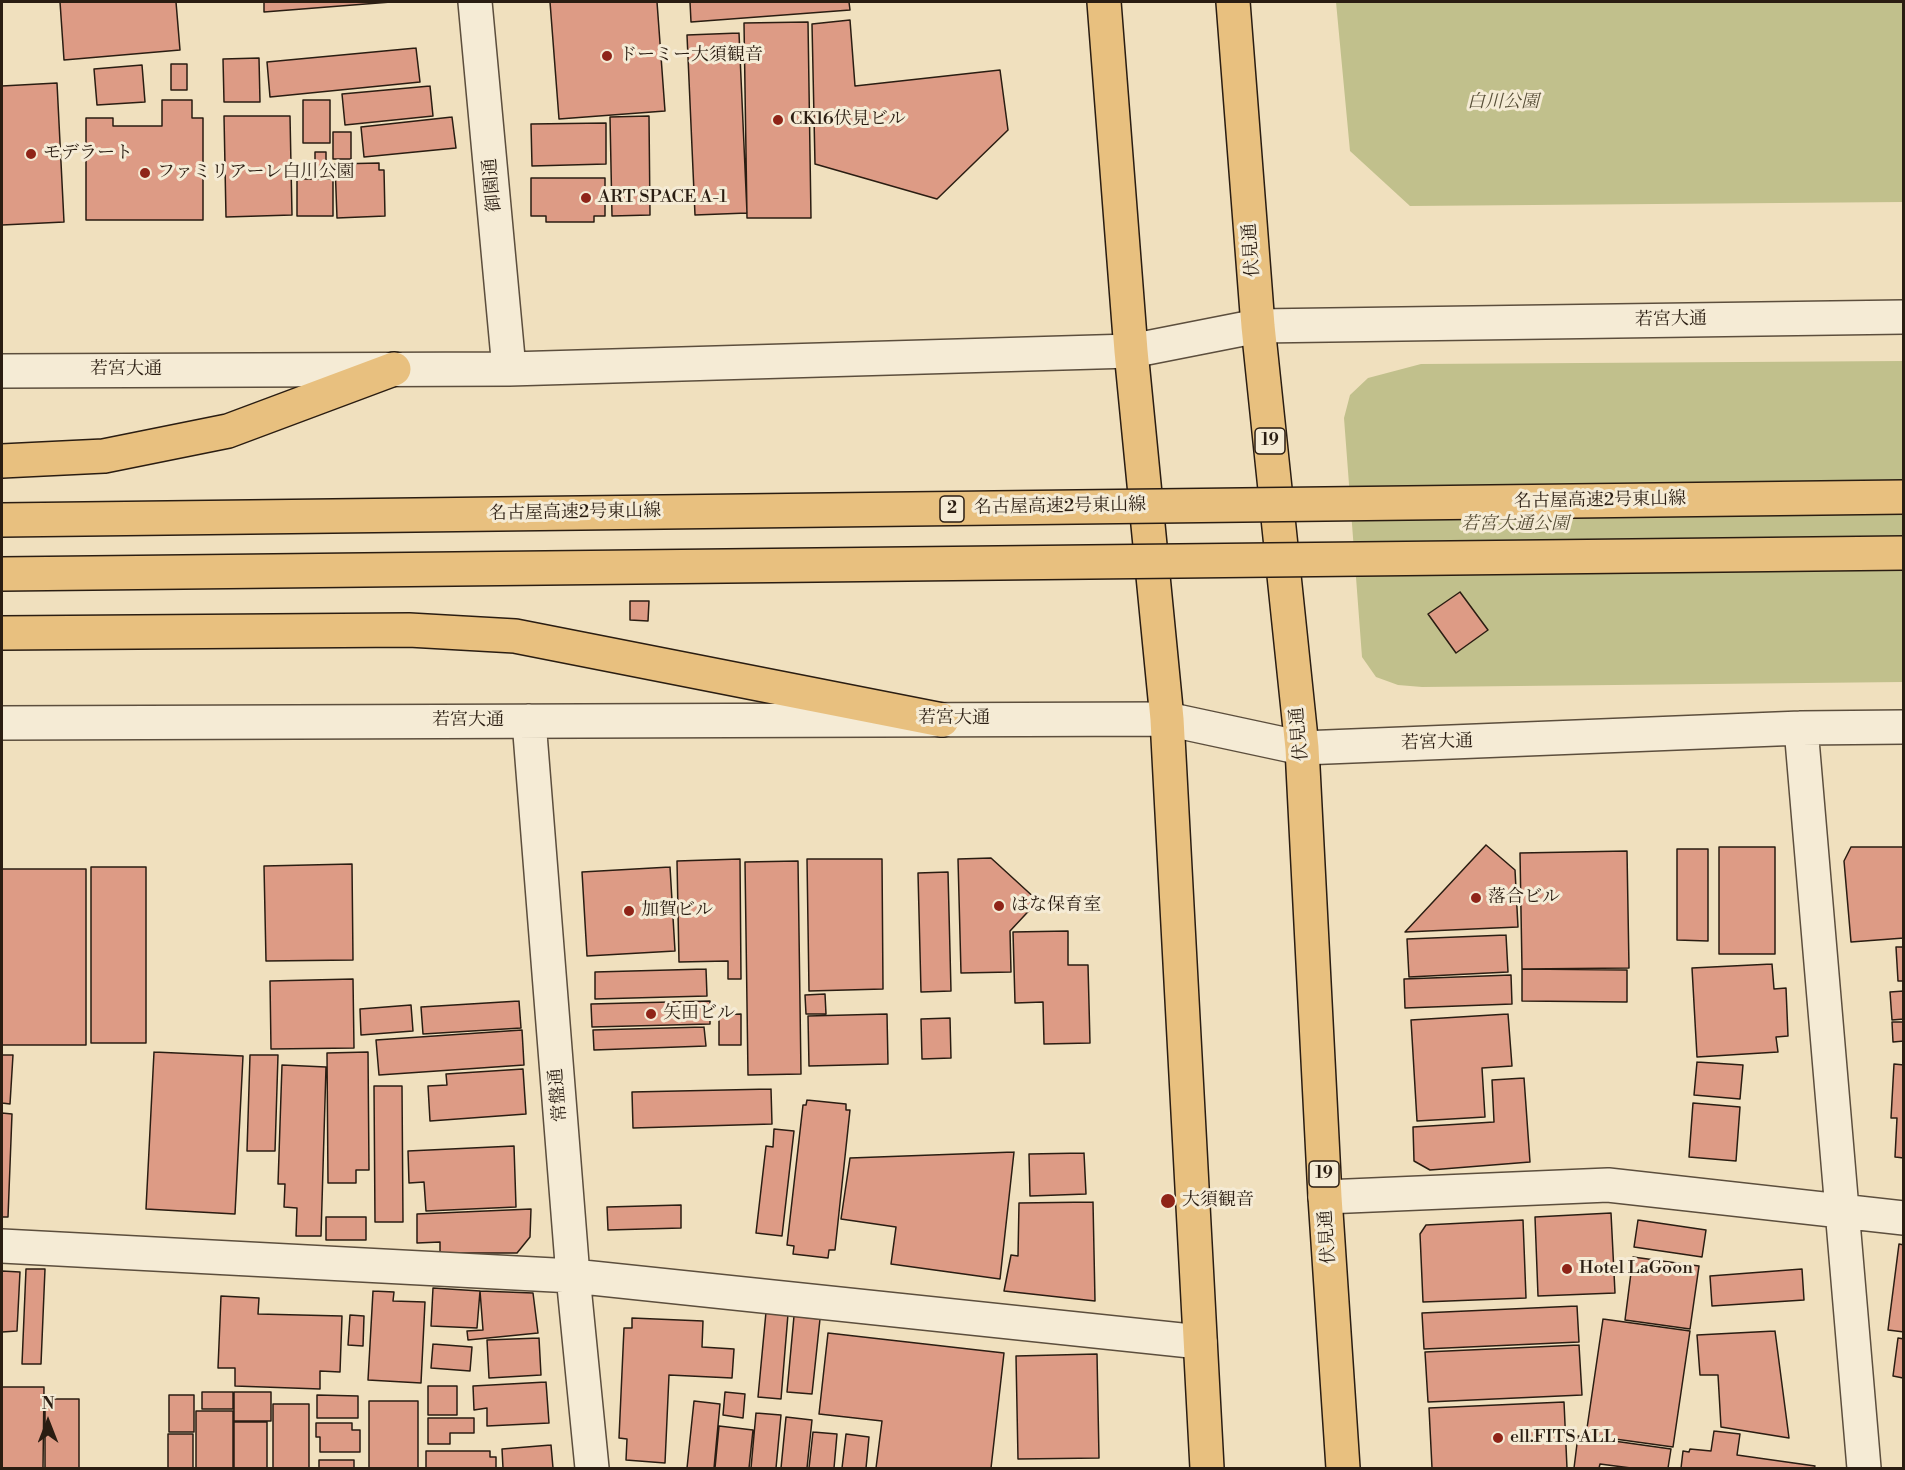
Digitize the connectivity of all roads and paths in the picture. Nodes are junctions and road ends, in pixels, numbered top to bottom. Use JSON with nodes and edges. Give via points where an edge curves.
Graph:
{"nodes":[{"id":1,"x":475,"y":2,"type":"edge"},
{"id":2,"x":1104,"y":2,"type":"edge"},
{"id":3,"x":1233,"y":2,"type":"edge"},
{"id":4,"x":1904,"y":317,"type":"edge"},
{"id":5,"x":1258,"y":326,"type":"junction"},
{"id":6,"x":1131,"y":351,"type":"junction"},
{"id":7,"x":394,"y":369,"type":"junction"},
{"id":8,"x":509,"y":369,"type":"junction"},
{"id":9,"x":2,"y":371,"type":"edge"},
{"id":10,"x":2,"y":461,"type":"edge"},
{"id":11,"x":1904,"y":497,"type":"edge"},
{"id":12,"x":2,"y":520,"type":"edge"},
{"id":13,"x":1904,"y":553,"type":"edge"},
{"id":14,"x":2,"y":574,"type":"edge"},
{"id":15,"x":2,"y":633,"type":"edge"},
{"id":16,"x":1167,"y":719,"type":"junction"},
{"id":17,"x":942,"y":720,"type":"junction"},
{"id":18,"x":529,"y":721,"type":"junction"},
{"id":19,"x":2,"y":723,"type":"edge"},
{"id":20,"x":1801,"y":728,"type":"junction"},
{"id":21,"x":1904,"y":728,"type":"edge"},
{"id":22,"x":1302,"y":748,"type":"junction"},
{"id":23,"x":1325,"y":1197,"type":"junction"},
{"id":24,"x":1843,"y":1211,"type":"junction"},
{"id":25,"x":1904,"y":1218,"type":"edge"},
{"id":26,"x":2,"y":1246,"type":"edge"},
{"id":27,"x":573,"y":1276,"type":"junction"},
{"id":28,"x":1200,"y":1342,"type":"junction"},
{"id":29,"x":592,"y":1468,"type":"edge"},
{"id":30,"x":1208,"y":1468,"type":"edge"},
{"id":31,"x":1343,"y":1468,"type":"edge"},
{"id":32,"x":1864,"y":1468,"type":"edge"}],
"edges":[{"from":1,"to":8,"type":"street","name":"御園通"},
{"from":2,"to":6,"type":"highway"},
{"from":3,"to":5,"type":"highway","name":"伏見通","number":"19"},
{"from":4,"to":5,"type":"street","name":"若宮大通"},
{"from":5,"to":6,"type":"street","name":"若宮大通"},
{"from":5,"to":22,"type":"highway","name":"伏見通","number":"19"},
{"from":6,"to":8,"type":"street","name":"若宮大通"},
{"from":6,"to":16,"type":"highway"},
{"from":7,"to":8,"type":"street","name":"若宮大通"},
{"from":7,"to":9,"type":"street","name":"若宮大通"},
{"from":7,"to":10,"type":"highway","via":[[228,431],[104,456]]},
{"from":11,"to":12,"type":"highway","name":"名古屋高速2号東山線","number":"2","bridge":true},
{"from":13,"to":14,"type":"highway","bridge":true},
{"from":15,"to":17,"type":"highway","via":[[409,630],[515,636]]},
{"from":16,"to":17,"type":"street","name":"若宮大通"},
{"from":16,"to":22,"type":"street","name":"若宮大通"},
{"from":16,"to":28,"type":"highway"},
{"from":17,"to":18,"type":"street","name":"若宮大通"},
{"from":18,"to":19,"type":"street","name":"若宮大通"},
{"from":18,"to":27,"type":"street","name":"常盤通"},
{"from":20,"to":21,"type":"street","name":"若宮大通"},
{"from":20,"to":22,"type":"street","name":"若宮大通"},
{"from":20,"to":24,"type":"street"},
{"from":22,"to":23,"type":"highway","name":"伏見通","number":"19"},
{"from":23,"to":24,"type":"street","via":[[1608,1185]]},
{"from":23,"to":31,"type":"highway","name":"伏見通","number":"19"},
{"from":24,"to":25,"type":"street"},
{"from":24,"to":32,"type":"street"},
{"from":26,"to":27,"type":"street"},
{"from":27,"to":28,"type":"street"},
{"from":27,"to":29,"type":"street","name":"常盤通"},
{"from":28,"to":30,"type":"highway"}]}
